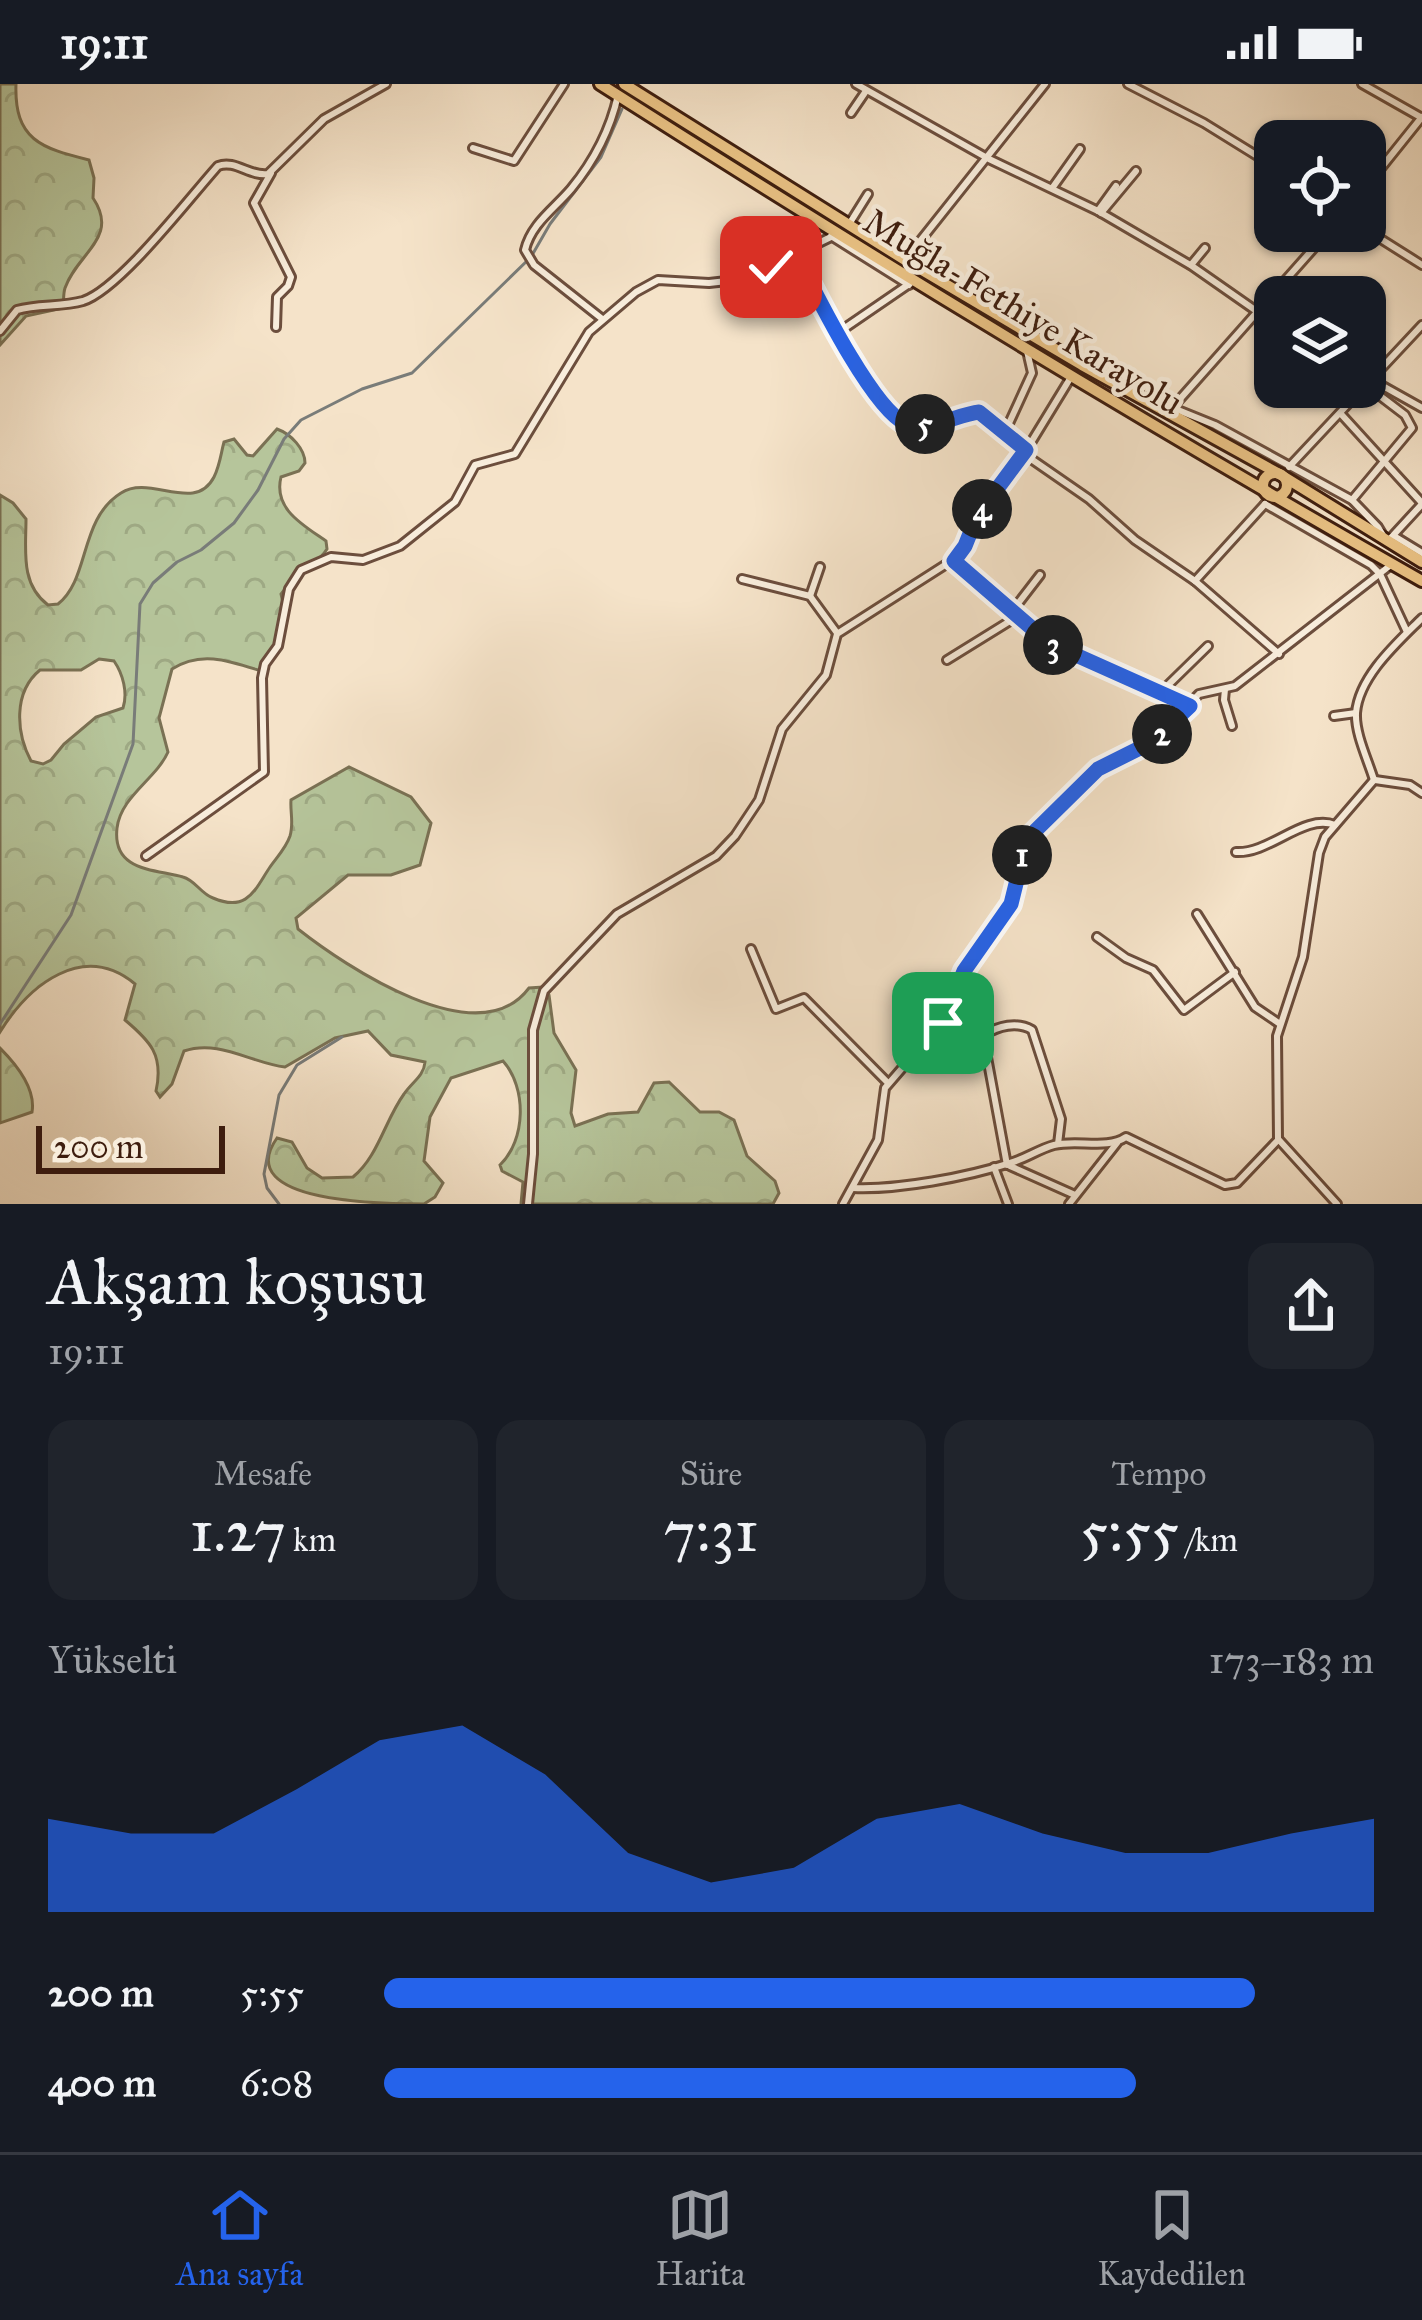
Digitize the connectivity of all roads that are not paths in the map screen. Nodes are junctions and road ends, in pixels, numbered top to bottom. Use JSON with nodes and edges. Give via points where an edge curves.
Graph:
{"nodes":[{"id":1,"x":386,"y":84,"type":"edge"},
{"id":2,"x":564,"y":84,"type":"edge"},
{"id":3,"x":600,"y":84,"type":"edge"},
{"id":4,"x":856,"y":84,"type":"edge"},
{"id":5,"x":1045,"y":84,"type":"edge"},
{"id":6,"x":1128,"y":84,"type":"edge"},
{"id":7,"x":1362,"y":84,"type":"edge"},
{"id":8,"x":621,"y":90,"type":"edge"},
{"id":9,"x":866,"y":90,"type":"junction"},
{"id":10,"x":851,"y":113,"type":"dead end"},
{"id":11,"x":1422,"y":118,"type":"edge"},
{"id":12,"x":473,"y":148,"type":"dead end"},
{"id":13,"x":1081,"y":149,"type":"dead end"},
{"id":14,"x":1254,"y":154,"type":"edge"},
{"id":15,"x":989,"y":159,"type":"junction"},
{"id":16,"x":1386,"y":162,"type":"edge"},
{"id":17,"x":1136,"y":171,"type":"dead end"},
{"id":18,"x":271,"y":173,"type":"junction"},
{"id":19,"x":1116,"y":186,"type":"dead end"},
{"id":20,"x":1052,"y":187,"type":"junction"},
{"id":21,"x":868,"y":194,"type":"dead end"},
{"id":22,"x":1099,"y":212,"type":"junction"},
{"id":23,"x":839,"y":232,"type":"junction"},
{"id":24,"x":1386,"y":242,"type":"edge"},
{"id":25,"x":1205,"y":248,"type":"dead end"},
{"id":26,"x":1310,"y":252,"type":"edge"},
{"id":27,"x":795,"y":253,"type":"junction"},
{"id":28,"x":905,"y":260,"type":"junction"},
{"id":29,"x":1191,"y":265,"type":"junction"},
{"id":30,"x":1422,"y":265,"type":"edge"},
{"id":31,"x":1287,"y":276,"type":"edge"},
{"id":32,"x":912,"y":283,"type":"junction"},
{"id":33,"x":1254,"y":312,"type":"joint"},
{"id":34,"x":601,"y":318,"type":"junction"},
{"id":35,"x":1422,"y":325,"type":"edge"},
{"id":36,"x":276,"y":327,"type":"dead end"},
{"id":37,"x":0,"y":331,"type":"edge"},
{"id":38,"x":838,"y":333,"type":"junction"},
{"id":39,"x":1028,"y":347,"type":"junction"},
{"id":40,"x":1386,"y":362,"type":"edge"},
{"id":41,"x":1073,"y":374,"type":"junction"},
{"id":42,"x":1386,"y":390,"type":"edge"},
{"id":43,"x":1386,"y":399,"type":"edge"},
{"id":44,"x":1422,"y":407,"type":"edge"},
{"id":45,"x":1346,"y":408,"type":"edge"},
{"id":46,"x":1170,"y":411,"type":"junction"},
{"id":47,"x":1341,"y":414,"type":"junction"},
{"id":48,"x":1005,"y":432,"type":"junction"},
{"id":49,"x":1025,"y":452,"type":"junction"},
{"id":50,"x":1386,"y":463,"type":"junction"},
{"id":51,"x":1286,"y":471,"type":"junction"},
{"id":52,"x":1267,"y":500,"type":"junction"},
{"id":53,"x":1352,"y":500,"type":"junction"},
{"id":54,"x":1422,"y":504,"type":"edge"},
{"id":55,"x":1390,"y":539,"type":"junction"},
{"id":56,"x":1422,"y":558,"type":"edge"},
{"id":57,"x":954,"y":561,"type":"junction"},
{"id":58,"x":1392,"y":564,"type":"junction"},
{"id":59,"x":820,"y":567,"type":"dead end"},
{"id":60,"x":1380,"y":574,"type":"junction"},
{"id":61,"x":1040,"y":575,"type":"dead end"},
{"id":62,"x":742,"y":579,"type":"dead end"},
{"id":63,"x":1196,"y":581,"type":"junction"},
{"id":64,"x":1422,"y":581,"type":"edge"},
{"id":65,"x":811,"y":596,"type":"junction"},
{"id":66,"x":1015,"y":614,"type":"junction"},
{"id":67,"x":1422,"y":618,"type":"edge"},
{"id":68,"x":1407,"y":632,"type":"junction"},
{"id":69,"x":837,"y":634,"type":"junction"},
{"id":70,"x":1208,"y":646,"type":"dead end"},
{"id":71,"x":1279,"y":654,"type":"junction"},
{"id":72,"x":947,"y":660,"type":"dead end"},
{"id":73,"x":1226,"y":689,"type":"junction"},
{"id":74,"x":1162,"y":692,"type":"junction"},
{"id":75,"x":1190,"y":706,"type":"junction"},
{"id":76,"x":1356,"y":712,"type":"junction"},
{"id":77,"x":1334,"y":716,"type":"dead end"},
{"id":78,"x":1232,"y":726,"type":"dead end"},
{"id":79,"x":1374,"y":780,"type":"junction"},
{"id":80,"x":1420,"y":788,"type":"edge"},
{"id":81,"x":1335,"y":825,"type":"junction"},
{"id":82,"x":1236,"y":852,"type":"dead end"},
{"id":83,"x":146,"y":856,"type":"dead end"},
{"id":84,"x":1197,"y":914,"type":"dead end"},
{"id":85,"x":1097,"y":937,"type":"dead end"},
{"id":86,"x":751,"y":949,"type":"dead end"},
{"id":87,"x":1235,"y":972,"type":"junction"},
{"id":88,"x":1281,"y":1024,"type":"junction"},
{"id":89,"x":888,"y":1083,"type":"junction"},
{"id":90,"x":1278,"y":1140,"type":"junction"},
{"id":91,"x":1117,"y":1143,"type":"junction"},
{"id":92,"x":1058,"y":1144,"type":"junction"},
{"id":93,"x":1007,"y":1165,"type":"junction"},
{"id":94,"x":994,"y":1167,"type":"junction"},
{"id":95,"x":853,"y":1188,"type":"junction"},
{"id":96,"x":1076,"y":1195,"type":"junction"},
{"id":97,"x":528,"y":1204,"type":"edge"},
{"id":98,"x":843,"y":1204,"type":"edge"},
{"id":99,"x":1008,"y":1204,"type":"edge"},
{"id":100,"x":1069,"y":1204,"type":"edge"},
{"id":101,"x":1337,"y":1204,"type":"edge"}],
"edges":[{"from":1,"to":18,"type":"street","via":[[324,119]]},
{"from":2,"to":12,"type":"street","via":[[514,161]]},
{"from":3,"to":8,"type":"highway","name":"Muğla-Fethiye Karayolu"},
{"from":4,"to":9,"type":"street"},
{"from":5,"to":15,"type":"street"},
{"from":6,"to":14,"type":"street"},
{"from":7,"to":11,"type":"street"},
{"from":8,"to":23,"type":"highway","name":"Muğla-Fethiye Karayolu"},
{"from":8,"to":34,"type":"street","via":[[605,136],[526,244],[529,260]]},
{"from":9,"to":10,"type":"street"},
{"from":9,"to":15,"type":"street"},
{"from":11,"to":16,"type":"street"},
{"from":13,"to":20,"type":"street"},
{"from":15,"to":20,"type":"street"},
{"from":15,"to":28,"type":"street"},
{"from":17,"to":22,"type":"street"},
{"from":18,"to":36,"type":"street","via":[[254,203],[291,280],[277,297]]},
{"from":18,"to":37,"type":"street","via":[[221,164],[98,292],[17,310]]},
{"from":19,"to":22,"type":"street"},
{"from":20,"to":22,"type":"street"},
{"from":21,"to":23,"type":"street"},
{"from":22,"to":29,"type":"street"},
{"from":23,"to":27,"type":"street"},
{"from":23,"to":28,"type":"highway","name":"Muğla-Fethiye Karayolu"},
{"from":23,"to":32,"type":"highway","name":"Muğla-Fethiye Karayolu"},
{"from":24,"to":30,"type":"street"},
{"from":25,"to":29,"type":"street"},
{"from":26,"to":31,"type":"street"},
{"from":27,"to":34,"type":"street","via":[[736,281],[653,281]]},
{"from":27,"to":38,"type":"street"},
{"from":28,"to":46,"type":"highway","name":"Muğla-Fethiye Karayolu"},
{"from":29,"to":33,"type":"street"},
{"from":32,"to":38,"type":"street"},
{"from":32,"to":39,"type":"highway","name":"Muğla-Fethiye Karayolu"},
{"from":33,"to":46,"type":"street"},
{"from":34,"to":83,"type":"street","via":[[515,454],[475,465],[454,502],[400,546],[301,570],[265,664],[265,772]]},
{"from":35,"to":40,"type":"street"},
{"from":38,"to":48,"type":"street","via":[[880,399],[908,425],[975,412]]},
{"from":39,"to":41,"type":"highway","name":"Muğla-Fethiye Karayolu"},
{"from":39,"to":48,"type":"street","via":[[1032,373]]},
{"from":41,"to":49,"type":"street"},
{"from":41,"to":52,"type":"highway","name":"Muğla-Fethiye Karayolu"},
{"from":42,"to":44,"type":"street"},
{"from":43,"to":50,"type":"street","via":[[1412,424]]},
{"from":45,"to":47,"type":"street"},
{"from":46,"to":51,"type":"highway","name":"Muğla-Fethiye Karayolu"},
{"from":47,"to":50,"type":"street"},
{"from":47,"to":51,"type":"street"},
{"from":48,"to":49,"type":"street"},
{"from":49,"to":57,"type":"street"},
{"from":49,"to":63,"type":"street"},
{"from":50,"to":53,"type":"street"},
{"from":50,"to":54,"type":"street"},
{"from":51,"to":52,"type":"highway","via":[[1285,490]]},
{"from":51,"to":53,"type":"street"},
{"from":51,"to":55,"type":"highway","name":"Muğla-Fethiye Karayolu"},
{"from":52,"to":58,"type":"highway","name":"Muğla-Fethiye Karayolu"},
{"from":52,"to":60,"type":"street"},
{"from":52,"to":63,"type":"street"},
{"from":53,"to":55,"type":"street"},
{"from":54,"to":55,"type":"street"},
{"from":55,"to":56,"type":"highway","name":"Muğla-Fethiye Karayolu"},
{"from":57,"to":66,"type":"street"},
{"from":57,"to":69,"type":"street"},
{"from":58,"to":60,"type":"street"},
{"from":58,"to":64,"type":"highway","name":"Muğla-Fethiye Karayolu"},
{"from":59,"to":65,"type":"street"},
{"from":60,"to":68,"type":"street"},
{"from":60,"to":71,"type":"street"},
{"from":61,"to":66,"type":"street"},
{"from":62,"to":65,"type":"street"},
{"from":63,"to":71,"type":"street"},
{"from":65,"to":69,"type":"street"},
{"from":66,"to":72,"type":"street"},
{"from":66,"to":74,"type":"street","via":[[1049,643]]},
{"from":67,"to":68,"type":"street"},
{"from":68,"to":76,"type":"street","via":[[1372,674]]},
{"from":69,"to":97,"type":"street","via":[[826,674],[782,729],[759,800],[735,836],[716,856],[617,914],[544,991],[533,1030]]},
{"from":70,"to":74,"type":"street"},
{"from":71,"to":73,"type":"street"},
{"from":73,"to":75,"type":"street","via":[[1204,692]]},
{"from":73,"to":78,"type":"street"},
{"from":74,"to":75,"type":"street"},
{"from":75,"to":89,"type":"street","via":[[1152,742],[1098,769],[1027,839],[1011,904],[964,971],[943,1023]]},
{"from":76,"to":77,"type":"street"},
{"from":76,"to":79,"type":"street"},
{"from":79,"to":80,"type":"street"},
{"from":79,"to":81,"type":"street"},
{"from":81,"to":82,"type":"street","via":[[1319,822],[1260,850]]},
{"from":81,"to":88,"type":"street","via":[[1319,853],[1303,957]]},
{"from":84,"to":87,"type":"street"},
{"from":85,"to":87,"type":"street","via":[[1153,970],[1184,1010]]},
{"from":86,"to":89,"type":"street","via":[[776,1010],[804,998]]},
{"from":87,"to":88,"type":"street","via":[[1255,1007]]},
{"from":88,"to":90,"type":"street"},
{"from":89,"to":95,"type":"street","via":[[878,1140]]},
{"from":90,"to":91,"type":"street","via":[[1229,1186],[1137,1138]]},
{"from":90,"to":101,"type":"street"},
{"from":91,"to":92,"type":"street"},
{"from":91,"to":96,"type":"street"},
{"from":92,"to":93,"type":"street"},
{"from":92,"to":93,"type":"street","via":[[1060,1119],[1032,1030],[998,1027],[983,1041]]},
{"from":93,"to":94,"type":"street"},
{"from":93,"to":96,"type":"street"},
{"from":94,"to":95,"type":"street"},
{"from":94,"to":99,"type":"street"},
{"from":95,"to":98,"type":"street"},
{"from":96,"to":100,"type":"street"}]}
